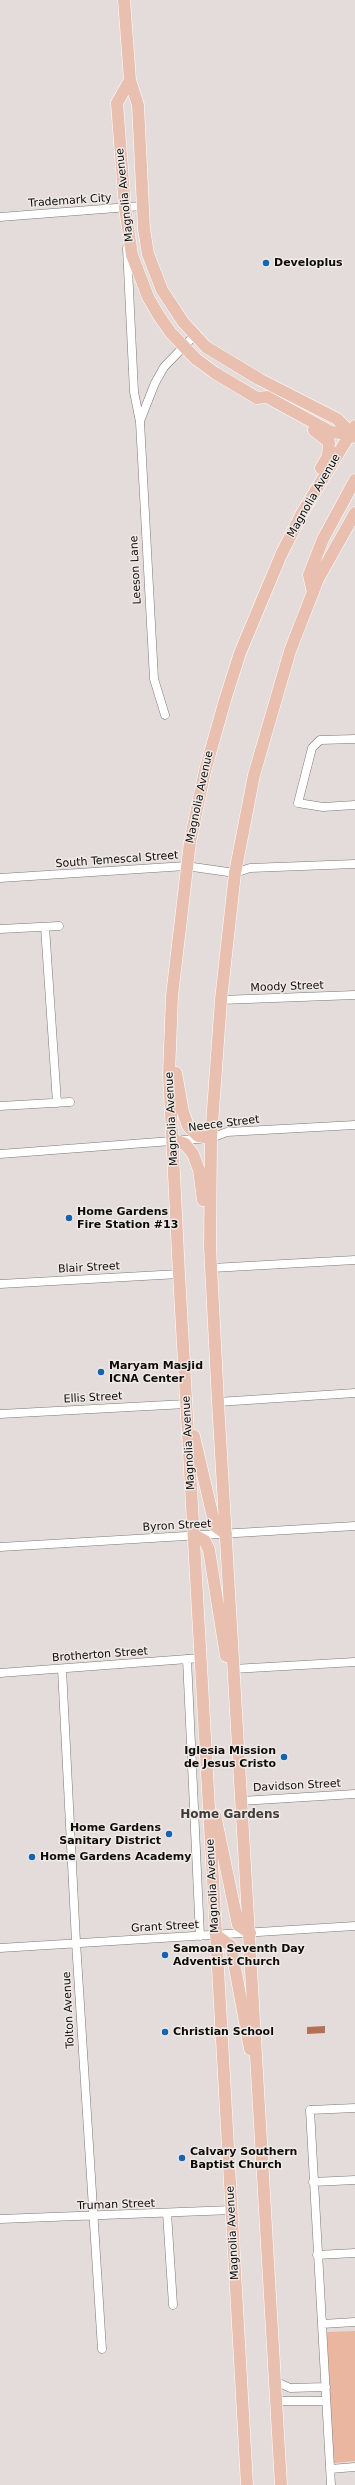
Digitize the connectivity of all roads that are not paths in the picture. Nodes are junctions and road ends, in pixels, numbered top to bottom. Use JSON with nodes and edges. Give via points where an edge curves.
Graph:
{"nodes":[{"id":1,"x":124,"y":0,"type":"edge"},
{"id":2,"x":130,"y":80,"type":"junction"},
{"id":3,"x":142,"y":206,"type":"junction"},
{"id":4,"x":125,"y":208,"type":"junction"},
{"id":5,"x":0,"y":217,"type":"edge"},
{"id":6,"x":195,"y":335,"type":"junction"},
{"id":7,"x":183,"y":346,"type":"junction"},
{"id":8,"x":258,"y":398,"type":"junction"},
{"id":9,"x":140,"y":422,"type":"junction"},
{"id":10,"x":353,"y":432,"type":"edge"},
{"id":11,"x":355,"y":447,"type":"edge"},
{"id":12,"x":355,"y":480,"type":"edge"},
{"id":13,"x":302,"y":513,"type":"junction"},
{"id":14,"x":355,"y":513,"type":"edge"},
{"id":15,"x":313,"y":593,"type":"junction"},
{"id":16,"x":165,"y":715,"type":"dead end"},
{"id":17,"x":355,"y":739,"type":"edge"},
{"id":18,"x":355,"y":805,"type":"edge"},
{"id":19,"x":355,"y":864,"type":"edge"},
{"id":20,"x":186,"y":866,"type":"junction"},
{"id":21,"x":235,"y":873,"type":"junction"},
{"id":22,"x":0,"y":878,"type":"edge"},
{"id":23,"x":59,"y":926,"type":"dead end"},
{"id":24,"x":45,"y":927,"type":"junction"},
{"id":25,"x":0,"y":929,"type":"edge"},
{"id":26,"x":355,"y":995,"type":"edge"},
{"id":27,"x":221,"y":1000,"type":"junction"},
{"id":28,"x":170,"y":1043,"type":"junction"},
{"id":29,"x":70,"y":1102,"type":"dead end"},
{"id":30,"x":57,"y":1103,"type":"junction"},
{"id":31,"x":0,"y":1106,"type":"edge"},
{"id":32,"x":355,"y":1125,"type":"edge"},
{"id":33,"x":211,"y":1138,"type":"junction"},
{"id":34,"x":174,"y":1140,"type":"junction"},
{"id":35,"x":0,"y":1154,"type":"edge"},
{"id":36,"x":210,"y":1247,"type":"junction"},
{"id":37,"x":355,"y":1260,"type":"edge"},
{"id":38,"x":212,"y":1268,"type":"junction"},
{"id":39,"x":179,"y":1274,"type":"junction"},
{"id":40,"x":0,"y":1284,"type":"edge"},
{"id":41,"x":355,"y":1393,"type":"edge"},
{"id":42,"x":218,"y":1402,"type":"junction"},
{"id":43,"x":186,"y":1404,"type":"junction"},
{"id":44,"x":0,"y":1414,"type":"edge"},
{"id":45,"x":355,"y":1526,"type":"edge"},
{"id":46,"x":226,"y":1534,"type":"junction"},
{"id":47,"x":194,"y":1535,"type":"junction"},
{"id":48,"x":0,"y":1547,"type":"edge"},
{"id":49,"x":201,"y":1658,"type":"junction"},
{"id":50,"x":187,"y":1660,"type":"junction"},
{"id":51,"x":355,"y":1662,"type":"edge"},
{"id":52,"x":62,"y":1669,"type":"junction"},
{"id":53,"x":233,"y":1669,"type":"junction"},
{"id":54,"x":0,"y":1673,"type":"edge"},
{"id":55,"x":207,"y":1774,"type":"junction"},
{"id":56,"x":355,"y":1794,"type":"edge"},
{"id":57,"x":240,"y":1801,"type":"junction"},
{"id":58,"x":355,"y":1926,"type":"edge"},
{"id":59,"x":250,"y":1933,"type":"junction"},
{"id":60,"x":216,"y":1935,"type":"junction"},
{"id":61,"x":200,"y":1936,"type":"junction"},
{"id":62,"x":76,"y":1942,"type":"junction"},
{"id":63,"x":0,"y":1948,"type":"edge"},
{"id":64,"x":259,"y":2099,"type":"junction"},
{"id":65,"x":355,"y":2108,"type":"edge"},
{"id":66,"x":355,"y":2180,"type":"edge"},
{"id":67,"x":313,"y":2182,"type":"junction"},
{"id":68,"x":232,"y":2210,"type":"junction"},
{"id":69,"x":167,"y":2213,"type":"junction"},
{"id":70,"x":92,"y":2217,"type":"junction"},
{"id":71,"x":0,"y":2219,"type":"edge"},
{"id":72,"x":355,"y":2253,"type":"edge"},
{"id":73,"x":317,"y":2255,"type":"junction"},
{"id":74,"x":173,"y":2305,"type":"dead end"},
{"id":75,"x":355,"y":2322,"type":"edge"},
{"id":76,"x":322,"y":2324,"type":"junction"},
{"id":77,"x":102,"y":2349,"type":"dead end"},
{"id":78,"x":275,"y":2381,"type":"junction"},
{"id":79,"x":326,"y":2388,"type":"junction"},
{"id":80,"x":276,"y":2401,"type":"junction"},
{"id":81,"x":326,"y":2401,"type":"junction"},
{"id":82,"x":355,"y":2467,"type":"edge"},
{"id":83,"x":330,"y":2469,"type":"junction"},
{"id":84,"x":247,"y":2485,"type":"edge"},
{"id":85,"x":281,"y":2485,"type":"edge"},
{"id":86,"x":331,"y":2485,"type":"edge"}],
"edges":[{"from":1,"to":2,"type":"main road","name":"Magnolia Avenue"},
{"from":2,"to":3,"type":"main road","name":"Magnolia Avenue","via":[[138,105]]},
{"from":2,"to":4,"type":"main road","name":"Magnolia Avenue","via":[[116,103]]},
{"from":3,"to":4,"type":"street","name":"Trademark City"},
{"from":3,"to":6,"type":"main road","name":"Magnolia Avenue","via":[[148,254],[162,290]]},
{"from":4,"to":5,"type":"street","name":"Trademark City"},
{"from":4,"to":7,"type":"main road","name":"Magnolia Avenue","via":[[132,255],[148,297],[171,333]]},
{"from":4,"to":9,"type":"street","name":"Leeson Lane","via":[[134,392]]},
{"from":6,"to":7,"type":"street","name":"Leeson Lane"},
{"from":6,"to":10,"type":"main road","name":"Magnolia Avenue","via":[[206,347],[242,370],[336,419]]},
{"from":7,"to":8,"type":"main road","name":"Magnolia Avenue","via":[[196,360]]},
{"from":7,"to":9,"type":"street","name":"Leeson Lane","via":[[164,367],[155,382]]},
{"from":8,"to":10,"type":"main road","name":"Magnolia Avenue","via":[[267,397],[331,432]]},
{"from":8,"to":13,"type":"main road","via":[[265,405],[318,432],[329,442],[328,456],[312,485]]},
{"from":9,"to":16,"type":"street","name":"Leeson Lane","via":[[154,679]]},
{"from":10,"to":11,"type":"main road"},
{"from":10,"to":13,"type":"main road","name":"Magnolia Avenue"},
{"from":12,"to":15,"type":"main road","via":[[323,539],[309,575]]},
{"from":13,"to":20,"type":"main road","name":"Magnolia Avenue","via":[[263,598],[225,700],[205,770]]},
{"from":14,"to":15,"type":"main road","via":[[318,579]]},
{"from":15,"to":21,"type":"main road","via":[[290,651],[254,775]]},
{"from":17,"to":18,"type":"street","via":[[320,740],[312,748],[298,803],[323,806]]},
{"from":19,"to":21,"type":"street","name":"South Temescal Street","via":[[250,868]]},
{"from":20,"to":21,"type":"street","name":"South Temescal Street"},
{"from":20,"to":22,"type":"street","name":"South Temescal Street"},
{"from":20,"to":28,"type":"main road","name":"Magnolia Avenue","via":[[176,951]]},
{"from":21,"to":27,"type":"main road"},
{"from":23,"to":24,"type":"street"},
{"from":24,"to":25,"type":"street"},
{"from":24,"to":30,"type":"street"},
{"from":26,"to":27,"type":"street","name":"Moody Street"},
{"from":27,"to":33,"type":"main road"},
{"from":28,"to":33,"type":"main road","via":[[188,1126],[198,1136]]},
{"from":28,"to":34,"type":"main road","name":"Magnolia Avenue","via":[[169,1074]]},
{"from":29,"to":30,"type":"street"},
{"from":30,"to":31,"type":"street"},
{"from":32,"to":33,"type":"street","name":"Neece Street","via":[[227,1132]]},
{"from":33,"to":34,"type":"street","name":"Neece Street"},
{"from":33,"to":36,"type":"main road"},
{"from":34,"to":35,"type":"street","name":"Neece Street","via":[[102,1148]]},
{"from":34,"to":36,"type":"main road","via":[[185,1144],[193,1154],[202,1185]]},
{"from":34,"to":39,"type":"main road","name":"Magnolia Avenue"},
{"from":36,"to":38,"type":"main road"},
{"from":37,"to":38,"type":"street"},
{"from":38,"to":42,"type":"main road"},
{"from":39,"to":40,"type":"street","name":"Blair Street"},
{"from":39,"to":43,"type":"main road","name":"Magnolia Avenue"},
{"from":41,"to":42,"type":"street"},
{"from":42,"to":46,"type":"main road"},
{"from":43,"to":44,"type":"street","name":"Ellis Street"},
{"from":43,"to":46,"type":"main road","via":[[215,1526]]},
{"from":43,"to":47,"type":"main road","name":"Magnolia Avenue"},
{"from":45,"to":46,"type":"street","name":"Byron Street"},
{"from":46,"to":47,"type":"street","name":"Byron Street"},
{"from":46,"to":53,"type":"main road"},
{"from":47,"to":48,"type":"street","name":"Byron Street"},
{"from":47,"to":49,"type":"main road","name":"Magnolia Avenue"},
{"from":47,"to":53,"type":"main road","via":[[205,1541],[209,1550],[226,1656]]},
{"from":49,"to":50,"type":"street","name":"Brotherton Street"},
{"from":49,"to":55,"type":"main road","name":"Magnolia Avenue"},
{"from":50,"to":52,"type":"street","name":"Brotherton Street"},
{"from":50,"to":61,"type":"street","name":"Magnolia Avenue"},
{"from":51,"to":53,"type":"street"},
{"from":52,"to":54,"type":"street","name":"Brotherton Street"},
{"from":52,"to":62,"type":"street","name":"Tolton Avenue"},
{"from":53,"to":57,"type":"main road"},
{"from":55,"to":59,"type":"main road","via":[[238,1925]]},
{"from":55,"to":60,"type":"main road","name":"Magnolia Avenue"},
{"from":56,"to":57,"type":"street","name":"Davidson Street"},
{"from":57,"to":59,"type":"main road"},
{"from":58,"to":59,"type":"street","name":"Grant Street"},
{"from":59,"to":60,"type":"street","name":"Grant Street"},
{"from":59,"to":64,"type":"main road"},
{"from":60,"to":61,"type":"street","name":"Grant Street"},
{"from":60,"to":64,"type":"main road","via":[[231,1946]]},
{"from":60,"to":68,"type":"main road","name":"Magnolia Avenue"},
{"from":61,"to":62,"type":"street","name":"Grant Street"},
{"from":62,"to":63,"type":"street","name":"Grant Street"},
{"from":62,"to":70,"type":"street","name":"Tolton Avenue"},
{"from":64,"to":78,"type":"main road"},
{"from":65,"to":67,"type":"street","via":[[310,2110]]},
{"from":66,"to":67,"type":"street"},
{"from":67,"to":73,"type":"street"},
{"from":68,"to":69,"type":"street","name":"Truman Street"},
{"from":68,"to":84,"type":"main road","name":"Magnolia Avenue"},
{"from":69,"to":70,"type":"street","name":"Truman Street"},
{"from":69,"to":74,"type":"street"},
{"from":70,"to":71,"type":"street","name":"Truman Street"},
{"from":70,"to":77,"type":"street","name":"Tolton Avenue"},
{"from":72,"to":73,"type":"street"},
{"from":73,"to":76,"type":"street"},
{"from":75,"to":76,"type":"street"},
{"from":76,"to":79,"type":"street"},
{"from":78,"to":79,"type":"street","via":[[290,2388]]},
{"from":78,"to":80,"type":"main road"},
{"from":79,"to":81,"type":"street"},
{"from":80,"to":81,"type":"street"},
{"from":80,"to":85,"type":"main road"},
{"from":81,"to":83,"type":"street"},
{"from":82,"to":83,"type":"street"},
{"from":83,"to":86,"type":"street"}]}
